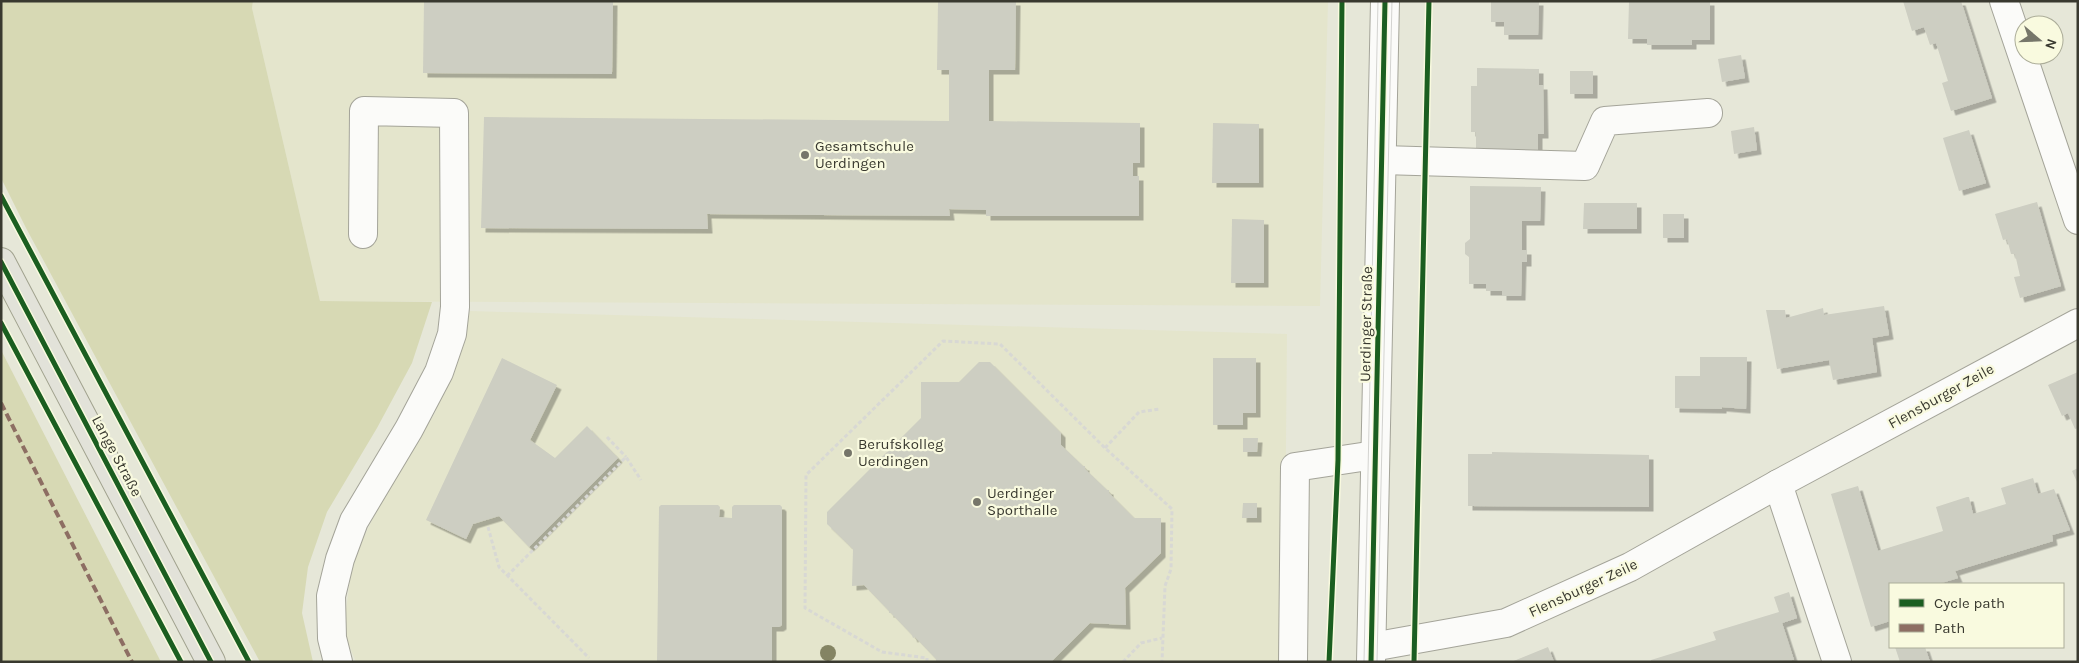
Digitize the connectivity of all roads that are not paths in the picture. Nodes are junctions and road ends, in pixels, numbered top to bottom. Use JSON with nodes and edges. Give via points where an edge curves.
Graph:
{"nodes":[{"id":1,"x":1385,"y":1,"type":"edge"},
{"id":2,"x":2004,"y":1,"type":"edge"},
{"id":3,"x":1708,"y":113,"type":"dead end"},
{"id":4,"x":1382,"y":160,"type":"junction"},
{"id":5,"x":2078,"y":220,"type":"edge"},
{"id":6,"x":363,"y":234,"type":"dead end"},
{"id":7,"x":1,"y":262,"type":"edge"},
{"id":8,"x":2078,"y":323,"type":"edge"},
{"id":9,"x":1375,"y":455,"type":"junction"},
{"id":10,"x":1778,"y":484,"type":"junction"},
{"id":11,"x":1372,"y":654,"type":"edge"},
{"id":12,"x":211,"y":662,"type":"edge"},
{"id":13,"x":338,"y":662,"type":"edge"},
{"id":14,"x":1293,"y":662,"type":"edge"},
{"id":15,"x":1837,"y":662,"type":"edge"}],
"edges":[{"from":1,"to":4,"type":"street","name":"Uerdinger Straße"},
{"from":2,"to":5,"type":"street"},
{"from":3,"to":4,"type":"street","via":[[1605,121],[1585,166]]},
{"from":4,"to":9,"type":"street","name":"Uerdinger Straße"},
{"from":6,"to":13,"type":"street","via":[[364,112],[454,113],[455,307],[452,334],[439,372],[354,521],[340,559],[331,596],[332,638]]},
{"from":7,"to":12,"type":"main road","name":"Lange Straße"},
{"from":8,"to":10,"type":"street","name":"Flensburger Zeile"},
{"from":9,"to":11,"type":"street","name":"Uerdinger Straße"},
{"from":9,"to":14,"type":"street","via":[[1295,467]]},
{"from":10,"to":11,"type":"street","name":"Flensburger Zeile","via":[[1630,567],[1506,623]]},
{"from":10,"to":15,"type":"street"}]}
